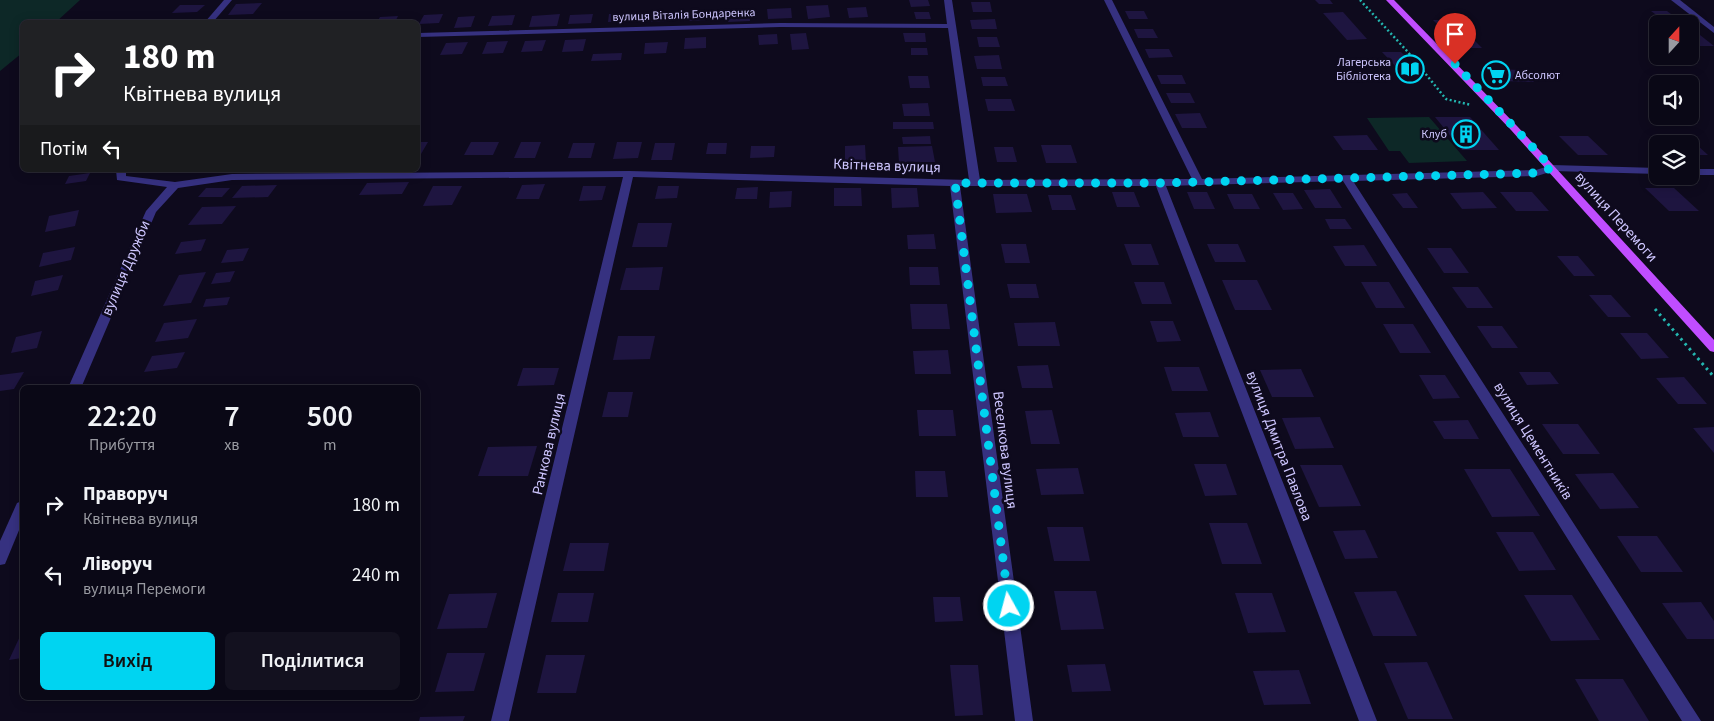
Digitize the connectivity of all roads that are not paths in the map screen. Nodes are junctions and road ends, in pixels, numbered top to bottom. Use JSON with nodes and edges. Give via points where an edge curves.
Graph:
{"nodes":[{"id":1,"x":228,"y":0,"type":"edge"},
{"id":2,"x":948,"y":0,"type":"edge"},
{"id":3,"x":1108,"y":0,"type":"edge"},
{"id":4,"x":1390,"y":0,"type":"edge"},
{"id":5,"x":1675,"y":0,"type":"edge"},
{"id":6,"x":211,"y":20,"type":"edge"},
{"id":7,"x":951,"y":26,"type":"junction"},
{"id":8,"x":1714,"y":31,"type":"edge"},
{"id":9,"x":420,"y":35,"type":"edge"},
{"id":10,"x":1552,"y":168,"type":"junction"},
{"id":11,"x":1649,"y":171,"type":"edge"},
{"id":12,"x":121,"y":172,"type":"edge"},
{"id":13,"x":1699,"y":172,"type":"edge"},
{"id":14,"x":1714,"y":172,"type":"edge"},
{"id":15,"x":629,"y":174,"type":"junction"},
{"id":16,"x":1346,"y":178,"type":"junction"},
{"id":17,"x":1199,"y":182,"type":"junction"},
{"id":18,"x":955,"y":183,"type":"junction"},
{"id":19,"x":976,"y":183,"type":"junction"},
{"id":20,"x":1160,"y":183,"type":"junction"},
{"id":21,"x":175,"y":185,"type":"junction"},
{"id":22,"x":1714,"y":348,"type":"edge"},
{"id":23,"x":75,"y":385,"type":"edge"},
{"id":24,"x":20,"y":512,"type":"edge"},
{"id":25,"x":0,"y":559,"type":"edge"},
{"id":26,"x":500,"y":721,"type":"edge"},
{"id":27,"x":1024,"y":721,"type":"edge"},
{"id":28,"x":1368,"y":721,"type":"edge"},
{"id":29,"x":1692,"y":721,"type":"edge"}],
"edges":[{"from":1,"to":6,"type":"street"},
{"from":2,"to":7,"type":"street"},
{"from":3,"to":17,"type":"street"},
{"from":4,"to":10,"type":"main road","name":"вулиця Перемоги"},
{"from":5,"to":8,"type":"street"},
{"from":7,"to":9,"type":"street","name":"вулиця Віталія Бондаренка","via":[[780,25]]},
{"from":7,"to":19,"type":"street"},
{"from":10,"to":11,"type":"street","name":"Квітнева вулиця"},
{"from":10,"to":16,"type":"street","name":"Квітнева вулиця","via":[[1536,173]]},
{"from":10,"to":22,"type":"main road","name":"вулиця Перемоги"},
{"from":12,"to":21,"type":"street","via":[[121,178]]},
{"from":13,"to":14,"type":"street"},
{"from":15,"to":18,"type":"street","name":"Квітнева вулиця"},
{"from":15,"to":21,"type":"street","name":"Квітнева вулиця","via":[[232,177]]},
{"from":15,"to":26,"type":"street","name":"Ранкова вулиця"},
{"from":16,"to":17,"type":"street","name":"Квітнева вулиця"},
{"from":16,"to":29,"type":"street","name":"вулиця Цементників"},
{"from":17,"to":20,"type":"street","name":"Квітнева вулиця"},
{"from":18,"to":19,"type":"street","name":"Квітнева вулиця"},
{"from":18,"to":27,"type":"street","name":"Веселкова вулиця"},
{"from":19,"to":20,"type":"street","name":"Квітнева вулиця"},
{"from":20,"to":28,"type":"street","name":"вулиця Дмитра Павлова"},
{"from":21,"to":23,"type":"street","name":"вулиця Дружби","via":[[151,211]]},
{"from":24,"to":25,"type":"street"}]}
